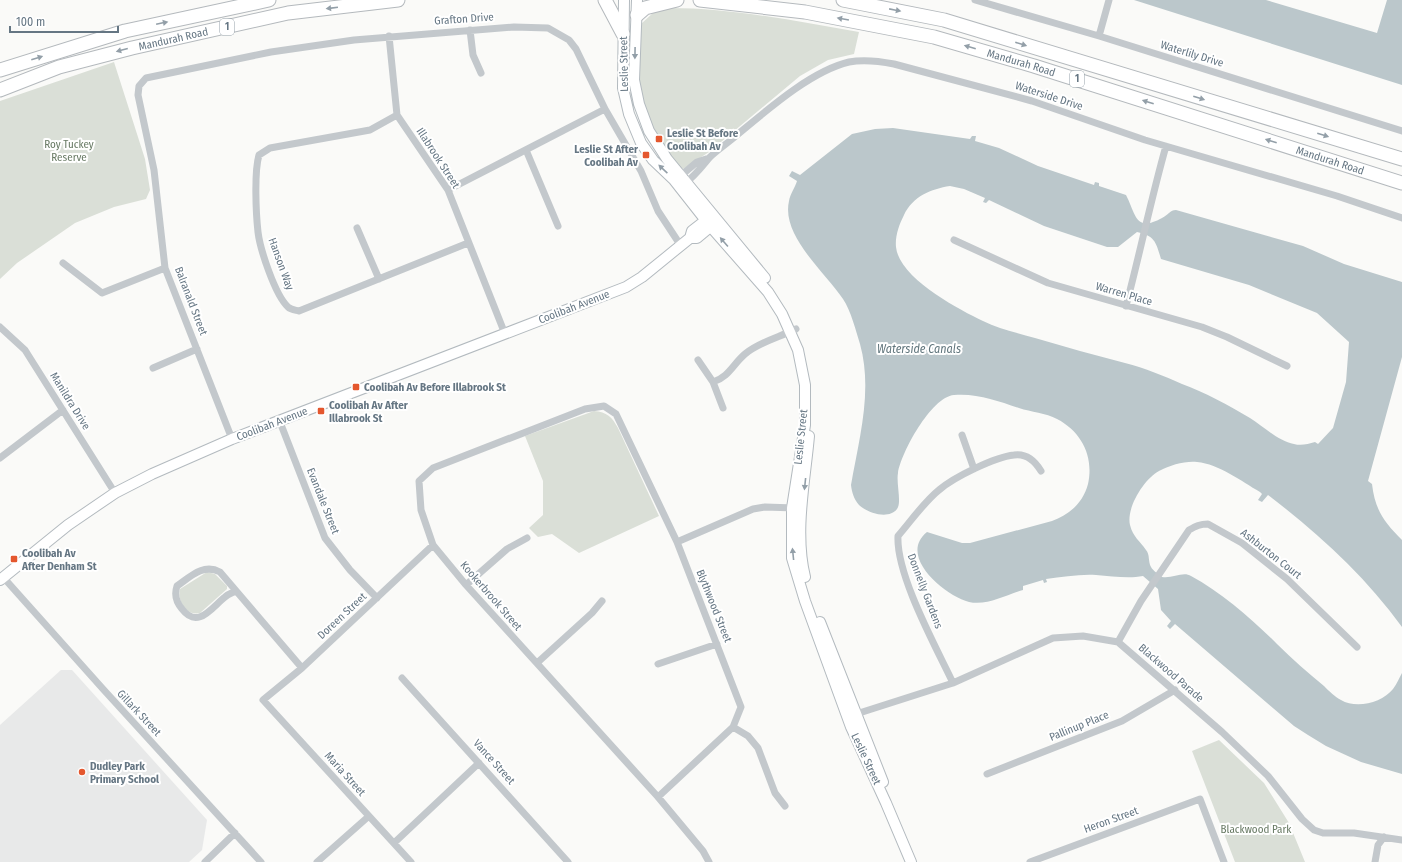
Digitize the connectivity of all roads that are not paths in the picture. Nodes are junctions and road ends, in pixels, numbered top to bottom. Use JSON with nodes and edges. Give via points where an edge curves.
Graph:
{"nodes":[{"id":1,"x":269,"y":0,"type":"edge"},
{"id":2,"x":398,"y":0,"type":"edge"},
{"id":3,"x":605,"y":0,"type":"edge"},
{"id":4,"x":624,"y":0,"type":"edge"},
{"id":5,"x":637,"y":0,"type":"edge"},
{"id":6,"x":677,"y":0,"type":"edge"},
{"id":7,"x":700,"y":0,"type":"edge"},
{"id":8,"x":843,"y":0,"type":"edge"},
{"id":9,"x":974,"y":0,"type":"edge"},
{"id":10,"x":1109,"y":0,"type":"edge"},
{"id":11,"x":637,"y":14,"type":"junction"},
{"id":12,"x":470,"y":30,"type":"junction"},
{"id":13,"x":623,"y":34,"type":"junction"},
{"id":14,"x":389,"y":36,"type":"junction"},
{"id":15,"x":1099,"y":36,"type":"junction"},
{"id":16,"x":0,"y":70,"type":"edge"},
{"id":17,"x":481,"y":73,"type":"dead end"},
{"id":18,"x":0,"y":90,"type":"edge"},
{"id":19,"x":138,"y":95,"type":"joint"},
{"id":20,"x":605,"y":109,"type":"junction"},
{"id":21,"x":397,"y":115,"type":"junction"},
{"id":22,"x":1402,"y":131,"type":"edge"},
{"id":23,"x":1166,"y":146,"type":"junction"},
{"id":24,"x":526,"y":150,"type":"junction"},
{"id":25,"x":1402,"y":159,"type":"edge"},
{"id":26,"x":680,"y":181,"type":"junction"},
{"id":27,"x":1402,"y":183,"type":"edge"},
{"id":28,"x":448,"y":190,"type":"junction"},
{"id":29,"x":1402,"y":218,"type":"edge"},
{"id":30,"x":712,"y":221,"type":"junction"},
{"id":31,"x":558,"y":226,"type":"dead end"},
{"id":32,"x":357,"y":228,"type":"dead end"},
{"id":33,"x":954,"y":240,"type":"dead end"},
{"id":34,"x":468,"y":243,"type":"junction"},
{"id":35,"x":681,"y":246,"type":"junction"},
{"id":36,"x":64,"y":263,"type":"dead end"},
{"id":37,"x":166,"y":268,"type":"junction"},
{"id":38,"x":379,"y":280,"type":"junction"},
{"id":39,"x":1126,"y":306,"type":"junction"},
{"id":40,"x":0,"y":327,"type":"edge"},
{"id":41,"x":793,"y":330,"type":"junction"},
{"id":42,"x":505,"y":334,"type":"junction"},
{"id":43,"x":197,"y":349,"type":"junction"},
{"id":44,"x":698,"y":360,"type":"dead end"},
{"id":45,"x":1287,"y":366,"type":"dead end"},
{"id":46,"x":153,"y":368,"type":"dead end"},
{"id":47,"x":713,"y":382,"type":"junction"},
{"id":48,"x":604,"y":406,"type":"joint"},
{"id":49,"x":723,"y":408,"type":"dead end"},
{"id":50,"x":63,"y":410,"type":"junction"},
{"id":51,"x":280,"y":422,"type":"junction"},
{"id":52,"x":962,"y":435,"type":"dead end"},
{"id":53,"x":232,"y":439,"type":"junction"},
{"id":54,"x":0,"y":458,"type":"edge"},
{"id":55,"x":974,"y":470,"type":"junction"},
{"id":56,"x":1041,"y":471,"type":"dead end"},
{"id":57,"x":115,"y":493,"type":"junction"},
{"id":58,"x":792,"y":508,"type":"junction"},
{"id":59,"x":802,"y":508,"type":"junction"},
{"id":60,"x":527,"y":538,"type":"dead end"},
{"id":61,"x":677,"y":542,"type":"junction"},
{"id":62,"x":433,"y":544,"type":"junction"},
{"id":63,"x":2,"y":578,"type":"edge"},
{"id":64,"x":466,"y":585,"type":"junction"},
{"id":65,"x":236,"y":591,"type":"junction"},
{"id":66,"x":377,"y":598,"type":"junction"},
{"id":67,"x":602,"y":601,"type":"dead end"},
{"id":68,"x":1118,"y":642,"type":"junction"},
{"id":69,"x":717,"y":644,"type":"junction"},
{"id":70,"x":1357,"y":647,"type":"dead end"},
{"id":71,"x":537,"y":663,"type":"junction"},
{"id":72,"x":658,"y":664,"type":"dead end"},
{"id":73,"x":302,"y":668,"type":"junction"},
{"id":74,"x":402,"y":678,"type":"dead end"},
{"id":75,"x":953,"y":683,"type":"junction"},
{"id":76,"x":1175,"y":690,"type":"junction"},
{"id":77,"x":263,"y":700,"type":"joint"},
{"id":78,"x":852,"y":719,"type":"junction"},
{"id":79,"x":733,"y":727,"type":"junction"},
{"id":80,"x":479,"y":763,"type":"junction"},
{"id":81,"x":987,"y":774,"type":"dead end"},
{"id":82,"x":658,"y":797,"type":"junction"},
{"id":83,"x":785,"y":806,"type":"dead end"},
{"id":84,"x":369,"y":816,"type":"junction"},
{"id":85,"x":235,"y":833,"type":"junction"},
{"id":86,"x":1384,"y":837,"type":"junction"},
{"id":87,"x":1402,"y":840,"type":"edge"},
{"id":88,"x":394,"y":843,"type":"junction"},
{"id":89,"x":911,"y":861,"type":"edge"},
{"id":90,"x":205,"y":862,"type":"edge"},
{"id":91,"x":261,"y":862,"type":"edge"},
{"id":92,"x":317,"y":862,"type":"edge"},
{"id":93,"x":411,"y":862,"type":"edge"},
{"id":94,"x":568,"y":862,"type":"edge"},
{"id":95,"x":709,"y":862,"type":"edge"},
{"id":96,"x":1031,"y":862,"type":"edge"},
{"id":97,"x":1224,"y":862,"type":"edge"},
{"id":98,"x":1375,"y":862,"type":"edge"}],
"edges":[{"from":16,"to":1,"type":"highway","name":"Mandurah Road","number":"1","one_way":true,"via":[[125,31]]},
{"from":2,"to":18,"type":"highway","name":"Mandurah Road","number":"1","one_way":true,"via":[[288,13],[132,48],[59,67]]},
{"from":3,"to":13,"type":"highway"},
{"from":4,"to":13,"type":"street","name":"Leslie Street"},
{"from":5,"to":11,"type":"street","name":"Leslie Street"},
{"from":6,"to":11,"type":"highway","via":[[645,8]]},
{"from":27,"to":7,"type":"highway","name":"Mandurah Road","number":"1","one_way":true,"via":[[1042,68],[934,37],[805,12]]},
{"from":8,"to":25,"type":"highway","name":"Mandurah Road","number":"1","one_way":true,"via":[[944,20]]},
{"from":9,"to":15,"type":"street","name":"Waterlily Drive"},
{"from":10,"to":15,"type":"street"},
{"from":11,"to":26,"type":"street","name":"Leslie Street","one_way":true,"via":[[634,80],[639,104],[649,131]]},
{"from":12,"to":14,"type":"street","name":"Grafton Drive"},
{"from":12,"to":17,"type":"street","via":[[473,55]]},
{"from":12,"to":20,"type":"street","name":"Grafton Drive","via":[[536,26],[558,33],[569,40],[576,49]]},
{"from":26,"to":13,"type":"street","name":"Leslie Street","one_way":true,"via":[[653,160],[643,147],[629,114],[623,88]]},
{"from":14,"to":19,"type":"street","name":"Grafton Drive","via":[[271,52],[146,78],[139,86]]},
{"from":14,"to":21,"type":"street","name":"Illabrook Street"},
{"from":15,"to":22,"type":"street","name":"Waterlily Drive"},
{"from":19,"to":37,"type":"street","name":"Balranald Street","via":[[154,170]]},
{"from":20,"to":24,"type":"street"},
{"from":20,"to":35,"type":"street","name":"Grafton Drive","via":[[642,171],[658,211]]},
{"from":21,"to":28,"type":"street","name":"Illabrook Street"},
{"from":21,"to":38,"type":"street","name":"Hanson Way","via":[[370,130],[270,148],[259,155],[257,168],[258,233],[263,254],[279,295],[288,307],[299,311]]},
{"from":23,"to":26,"type":"street","name":"Waterside Drive","via":[[1032,101],[874,60],[849,62],[811,79],[710,158],[697,162]]},
{"from":23,"to":29,"type":"street","name":"Waterside Drive","via":[[1337,196]]},
{"from":23,"to":39,"type":"street"},
{"from":24,"to":28,"type":"street"},
{"from":24,"to":31,"type":"street"},
{"from":26,"to":30,"type":"street","name":"Leslie Street"},
{"from":28,"to":34,"type":"street","name":"Illabrook Street"},
{"from":30,"to":35,"type":"street","name":"Coolibah Avenue","via":[[692,231],[690,238]]},
{"from":30,"to":41,"type":"street","name":"Leslie Street","via":[[768,292]]},
{"from":32,"to":38,"type":"street"},
{"from":33,"to":39,"type":"street","name":"Warren Place","via":[[1048,283]]},
{"from":34,"to":38,"type":"street","name":"Hanson Way"},
{"from":34,"to":42,"type":"street","name":"Illabrook Street"},
{"from":35,"to":42,"type":"street","name":"Coolibah Avenue","via":[[626,288]]},
{"from":36,"to":37,"type":"street","via":[[102,294]]},
{"from":37,"to":43,"type":"street","name":"Balranald Street"},
{"from":39,"to":45,"type":"street","name":"Warren Place","via":[[1202,327]]},
{"from":40,"to":50,"type":"street","name":"Manildra Drive","via":[[25,350]]},
{"from":41,"to":47,"type":"street","via":[[745,354],[729,373]]},
{"from":41,"to":58,"type":"street","name":"Leslie Street","via":[[805,385],[805,424]]},
{"from":41,"to":59,"type":"street","name":"Leslie Street","one_way":true,"via":[[803,349],[810,385],[811,424]]},
{"from":42,"to":51,"type":"street","name":"Coolibah Avenue"},
{"from":43,"to":46,"type":"street"},
{"from":43,"to":53,"type":"street","name":"Balranald Street"},
{"from":44,"to":47,"type":"street"},
{"from":47,"to":49,"type":"street"},
{"from":48,"to":61,"type":"street","name":"Blythwood Street","via":[[616,414],[621,422]]},
{"from":48,"to":62,"type":"street","name":"Kookerbrook Street","via":[[585,408],[433,468],[419,481],[421,510]]},
{"from":50,"to":54,"type":"street"},
{"from":50,"to":57,"type":"street","name":"Manildra Drive"},
{"from":51,"to":53,"type":"street","name":"Coolibah Avenue"},
{"from":51,"to":66,"type":"street","name":"Evandale Street","via":[[324,538]]},
{"from":52,"to":55,"type":"street"},
{"from":53,"to":57,"type":"street","name":"Coolibah Avenue"},
{"from":55,"to":56,"type":"street","name":"Donnelly Gardens","via":[[1014,454],[1030,458]]},
{"from":55,"to":75,"type":"street","name":"Donnelly Gardens","via":[[945,484],[898,536],[900,559],[918,609]]},
{"from":57,"to":63,"type":"street","name":"Coolibah Avenue","via":[[68,525]]},
{"from":58,"to":59,"type":"street"},
{"from":58,"to":61,"type":"street","via":[[765,506],[753,509]]},
{"from":78,"to":58,"type":"street","name":"Leslie Street","one_way":true,"via":[[805,601],[792,558]]},
{"from":59,"to":78,"type":"street","name":"Leslie Street","via":[[802,566],[807,588]]},
{"from":60,"to":64,"type":"street","via":[[507,549]]},
{"from":61,"to":69,"type":"street","name":"Blythwood Street"},
{"from":62,"to":64,"type":"street","name":"Kookerbrook Street"},
{"from":62,"to":66,"type":"street","name":"Doreen Street"},
{"from":63,"to":85,"type":"street","name":"Gillark Street"},
{"from":64,"to":71,"type":"street","name":"Kookerbrook Street"},
{"from":65,"to":65,"type":"street","via":[[220,572],[206,568],[177,586],[175,595],[184,613],[199,617],[205,615],[225,596]]},
{"from":65,"to":73,"type":"street"},
{"from":66,"to":73,"type":"street","name":"Doreen Street"},
{"from":67,"to":71,"type":"street"},
{"from":68,"to":70,"type":"street","name":"Ashburton Court","via":[[1140,601],[1189,530],[1197,525],[1208,524],[1242,543],[1287,579]]},
{"from":68,"to":75,"type":"street","via":[[1083,636],[1053,638]]},
{"from":68,"to":76,"type":"street","name":"Blackwood Parade"},
{"from":69,"to":72,"type":"street"},
{"from":69,"to":79,"type":"street","name":"Blythwood Street","via":[[741,707]]},
{"from":71,"to":82,"type":"street","name":"Kookerbrook Street"},
{"from":73,"to":77,"type":"street","name":"Doreen Street"},
{"from":74,"to":80,"type":"street","name":"Vance Street"},
{"from":75,"to":78,"type":"street"},
{"from":76,"to":81,"type":"street","name":"Pallinup Place","via":[[1122,721]]},
{"from":76,"to":86,"type":"street","name":"Blackwood Parade","via":[[1268,776],[1302,819],[1314,830]]},
{"from":77,"to":84,"type":"street","name":"Maria Street"},
{"from":78,"to":89,"type":"street","name":"Leslie Street"},
{"from":79,"to":82,"type":"street","name":"Blythwood Street"},
{"from":79,"to":83,"type":"street","via":[[748,736],[758,748],[775,793]]},
{"from":80,"to":88,"type":"street"},
{"from":80,"to":94,"type":"street","name":"Vance Street"},
{"from":82,"to":95,"type":"street","name":"Kookerbrook Street","via":[[703,851]]},
{"from":84,"to":88,"type":"street","name":"Maria Street"},
{"from":84,"to":92,"type":"street"},
{"from":85,"to":90,"type":"street"},
{"from":85,"to":91,"type":"street","name":"Gillark Street"},
{"from":86,"to":87,"type":"street","name":"Blackwood Parade"},
{"from":86,"to":98,"type":"street","via":[[1378,845]]},
{"from":88,"to":93,"type":"street","name":"Maria Street"},
{"from":96,"to":97,"type":"street","name":"Heron Street","via":[[1200,798]]}]}
